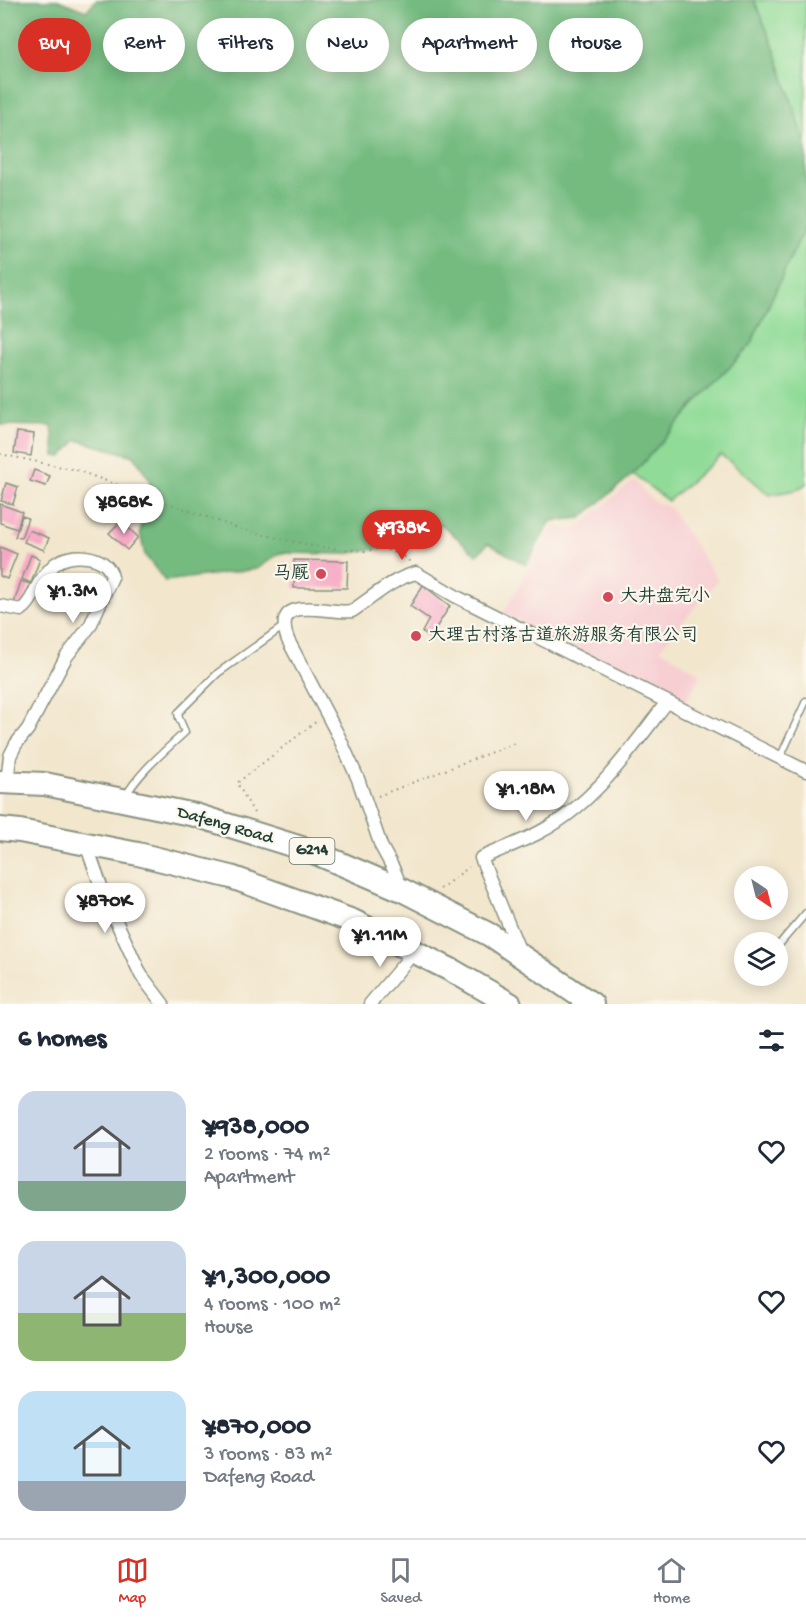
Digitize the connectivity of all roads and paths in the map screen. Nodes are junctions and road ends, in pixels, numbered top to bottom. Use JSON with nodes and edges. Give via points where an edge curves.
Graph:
{"nodes":[{"id":1,"x":0,"y":454,"type":"edge"},
{"id":2,"x":416,"y":573,"type":"junction"},
{"id":3,"x":0,"y":606,"type":"edge"},
{"id":4,"x":285,"y":626,"type":"junction"},
{"id":5,"x":806,"y":701,"type":"edge"},
{"id":6,"x":666,"y":702,"type":"junction"},
{"id":7,"x":326,"y":713,"type":"junction"},
{"id":8,"x":515,"y":743,"type":"dead end"},
{"id":9,"x":780,"y":759,"type":"junction"},
{"id":10,"x":806,"y":771,"type":"edge"},
{"id":11,"x":4,"y":782,"type":"edge"},
{"id":12,"x":124,"y":800,"type":"junction"},
{"id":13,"x":365,"y":801,"type":"junction"},
{"id":14,"x":0,"y":830,"type":"edge"},
{"id":15,"x":258,"y":834,"type":"junction"},
{"id":16,"x":86,"y":844,"type":"junction"},
{"id":17,"x":481,"y":858,"type":"junction"},
{"id":18,"x":402,"y":890,"type":"junction"},
{"id":19,"x":424,"y":901,"type":"junction"},
{"id":20,"x":806,"y":913,"type":"edge"},
{"id":21,"x":788,"y":935,"type":"edge"},
{"id":22,"x":414,"y":952,"type":"junction"},
{"id":23,"x":521,"y":956,"type":"junction"},
{"id":24,"x":163,"y":1004,"type":"edge"},
{"id":25,"x":370,"y":1004,"type":"edge"},
{"id":26,"x":510,"y":1004,"type":"edge"},
{"id":27,"x":591,"y":1004,"type":"edge"}],
"edges":[{"from":1,"to":2,"type":"path","via":[[76,470],[243,530],[318,547],[365,551],[383,548],[407,558]]},
{"from":2,"to":4,"type":"street","via":[[397,579],[352,611],[303,608],[291,612]]},
{"from":2,"to":6,"type":"street"},
{"from":3,"to":11,"type":"street","via":[[21,610],[28,605],[43,576],[72,556],[90,557],[111,570],[112,577],[90,626],[66,657],[16,744]]},
{"from":4,"to":7,"type":"street","via":[[288,640]]},
{"from":4,"to":12,"type":"lane","via":[[218,673],[178,713],[185,732],[146,769]]},
{"from":5,"to":9,"type":"lane"},
{"from":6,"to":9,"type":"street"},
{"from":6,"to":17,"type":"street","via":[[590,796],[540,832]]},
{"from":7,"to":13,"type":"street"},
{"from":7,"to":15,"type":"path","via":[[237,783],[257,819]]},
{"from":8,"to":13,"type":"path"},
{"from":9,"to":10,"type":"street"},
{"from":11,"to":12,"type":"highway","name":"Dafeng Road","number":"G214","via":[[45,784]]},
{"from":12,"to":15,"type":"highway","name":"Dafeng Road","number":"G214"},
{"from":13,"to":18,"type":"street"},
{"from":14,"to":16,"type":"highway"},
{"from":15,"to":18,"type":"highway","name":"Dafeng Road","number":"G214","via":[[311,851]]},
{"from":16,"to":22,"type":"highway","via":[[231,878],[353,921]]},
{"from":16,"to":24,"type":"street","via":[[104,895],[141,975]]},
{"from":17,"to":19,"type":"path"},
{"from":17,"to":23,"type":"street"},
{"from":18,"to":19,"type":"highway","name":"Dafeng Road","number":"G214"},
{"from":19,"to":23,"type":"highway","name":"Dafeng Road","number":"G214"},
{"from":20,"to":21,"type":"lane"},
{"from":22,"to":25,"type":"street"},
{"from":22,"to":26,"type":"highway"},
{"from":23,"to":27,"type":"highway","name":"Dafeng Road","number":"G214"}]}
